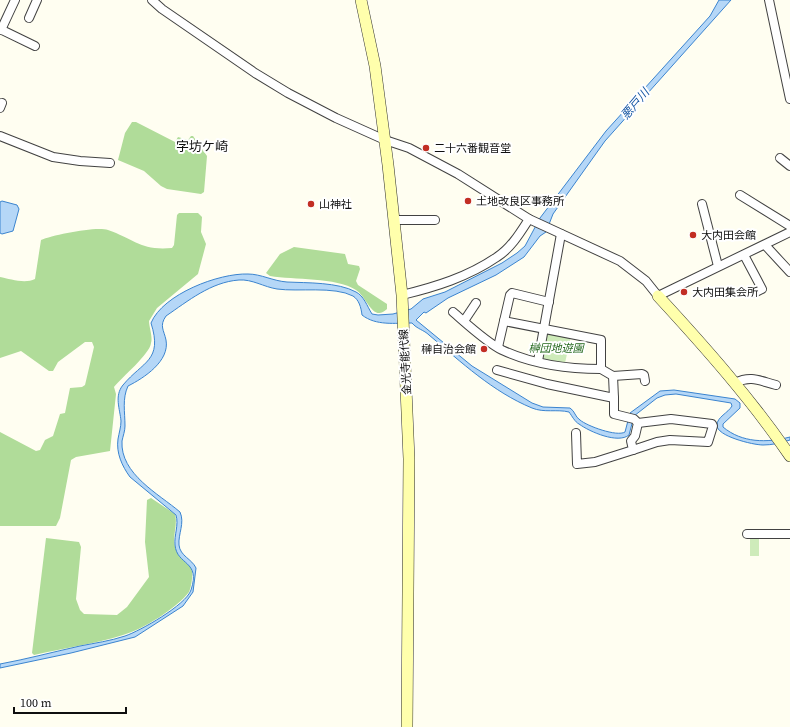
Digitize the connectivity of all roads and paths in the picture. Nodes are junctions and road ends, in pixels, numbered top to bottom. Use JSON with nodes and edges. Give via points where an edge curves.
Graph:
{"nodes":[{"id":1,"x":15,"y":0,"type":"edge"},
{"id":2,"x":37,"y":0,"type":"edge"},
{"id":3,"x":152,"y":0,"type":"edge"},
{"id":4,"x":361,"y":0,"type":"edge"},
{"id":5,"x":769,"y":0,"type":"edge"},
{"id":6,"x":29,"y":18,"type":"dead end"},
{"id":7,"x":0,"y":29,"type":"edge"},
{"id":8,"x":35,"y":46,"type":"dead end"},
{"id":9,"x":790,"y":99,"type":"edge"},
{"id":10,"x":0,"y":136,"type":"edge"},
{"id":11,"x":385,"y":140,"type":"junction"},
{"id":12,"x":780,"y":158,"type":"dead end"},
{"id":13,"x":110,"y":163,"type":"dead end"},
{"id":14,"x":790,"y":166,"type":"edge"},
{"id":15,"x":740,"y":195,"type":"dead end"},
{"id":16,"x":702,"y":204,"type":"dead end"},
{"id":17,"x":394,"y":220,"type":"junction"},
{"id":18,"x":435,"y":220,"type":"dead end"},
{"id":19,"x":529,"y":220,"type":"junction"},
{"id":20,"x":790,"y":226,"type":"edge"},
{"id":21,"x":790,"y":232,"type":"edge"},
{"id":22,"x":561,"y":234,"type":"junction"},
{"id":23,"x":765,"y":245,"type":"junction"},
{"id":24,"x":744,"y":255,"type":"junction"},
{"id":25,"x":718,"y":266,"type":"junction"},
{"id":26,"x":790,"y":272,"type":"edge"},
{"id":27,"x":754,"y":294,"type":"dead end"},
{"id":28,"x":402,"y":295,"type":"junction"},
{"id":29,"x":658,"y":296,"type":"junction"},
{"id":30,"x":549,"y":302,"type":"junction"},
{"id":31,"x":476,"y":303,"type":"dead end"},
{"id":32,"x":453,"y":312,"type":"dead end"},
{"id":33,"x":464,"y":321,"type":"junction"},
{"id":34,"x":504,"y":322,"type":"junction"},
{"id":35,"x":545,"y":330,"type":"junction"},
{"id":36,"x":498,"y":348,"type":"junction"},
{"id":37,"x":538,"y":361,"type":"junction"},
{"id":38,"x":497,"y":370,"type":"dead end"},
{"id":39,"x":601,"y":370,"type":"junction"},
{"id":40,"x":613,"y":376,"type":"junction"},
{"id":41,"x":646,"y":381,"type":"dead end"},
{"id":42,"x":735,"y":383,"type":"junction"},
{"id":43,"x":776,"y":385,"type":"dead end"},
{"id":44,"x":614,"y":398,"type":"junction"},
{"id":45,"x":633,"y":420,"type":"junction"},
{"id":46,"x":576,"y":433,"type":"dead end"},
{"id":47,"x":633,"y":450,"type":"junction"},
{"id":48,"x":790,"y":456,"type":"edge"},
{"id":49,"x":747,"y":534,"type":"dead end"},
{"id":50,"x":790,"y":534,"type":"edge"},
{"id":51,"x":407,"y":727,"type":"edge"}],
"edges":[{"from":1,"to":7,"type":"street"},
{"from":2,"to":6,"type":"street"},
{"from":3,"to":11,"type":"street","via":[[235,60],[288,93]]},
{"from":4,"to":11,"type":"main road","name":"金光寺能代線","via":[[375,66]]},
{"from":5,"to":9,"type":"street"},
{"from":7,"to":8,"type":"street"},
{"from":10,"to":13,"type":"street","via":[[53,157]]},
{"from":11,"to":17,"type":"main road","name":"金光寺能代線"},
{"from":11,"to":19,"type":"street","via":[[408,148],[458,174]]},
{"from":12,"to":14,"type":"street"},
{"from":15,"to":20,"type":"street"},
{"from":16,"to":25,"type":"street"},
{"from":17,"to":18,"type":"street"},
{"from":17,"to":28,"type":"main road","name":"金光寺能代線"},
{"from":19,"to":22,"type":"street"},
{"from":19,"to":28,"type":"street","via":[[517,238],[498,257],[458,278]]},
{"from":21,"to":23,"type":"street"},
{"from":22,"to":29,"type":"street","via":[[625,265],[646,281]]},
{"from":22,"to":30,"type":"street"},
{"from":23,"to":24,"type":"street"},
{"from":23,"to":26,"type":"street"},
{"from":24,"to":25,"type":"street"},
{"from":24,"to":27,"type":"street","via":[[762,289]]},
{"from":25,"to":29,"type":"street"},
{"from":28,"to":51,"type":"main road","name":"金光寺能代線","via":[[409,459]]},
{"from":29,"to":42,"type":"main road"},
{"from":30,"to":34,"type":"street","via":[[512,293]]},
{"from":30,"to":35,"type":"street"},
{"from":31,"to":33,"type":"street"},
{"from":32,"to":33,"type":"street"},
{"from":33,"to":36,"type":"street"},
{"from":34,"to":35,"type":"street"},
{"from":34,"to":36,"type":"street"},
{"from":35,"to":37,"type":"street"},
{"from":35,"to":39,"type":"street","via":[[600,340]]},
{"from":36,"to":37,"type":"street"},
{"from":37,"to":39,"type":"street"},
{"from":38,"to":44,"type":"street"},
{"from":39,"to":40,"type":"street"},
{"from":40,"to":41,"type":"street","via":[[642,374]]},
{"from":40,"to":44,"type":"street"},
{"from":42,"to":43,"type":"street","via":[[750,378]]},
{"from":42,"to":48,"type":"main road"},
{"from":44,"to":45,"type":"street","via":[[614,414]]},
{"from":45,"to":47,"type":"street"},
{"from":45,"to":47,"type":"street","via":[[671,419],[713,426],[708,442],[670,440]]},
{"from":46,"to":47,"type":"street","via":[[577,464],[596,462]]},
{"from":49,"to":50,"type":"street"}]}
